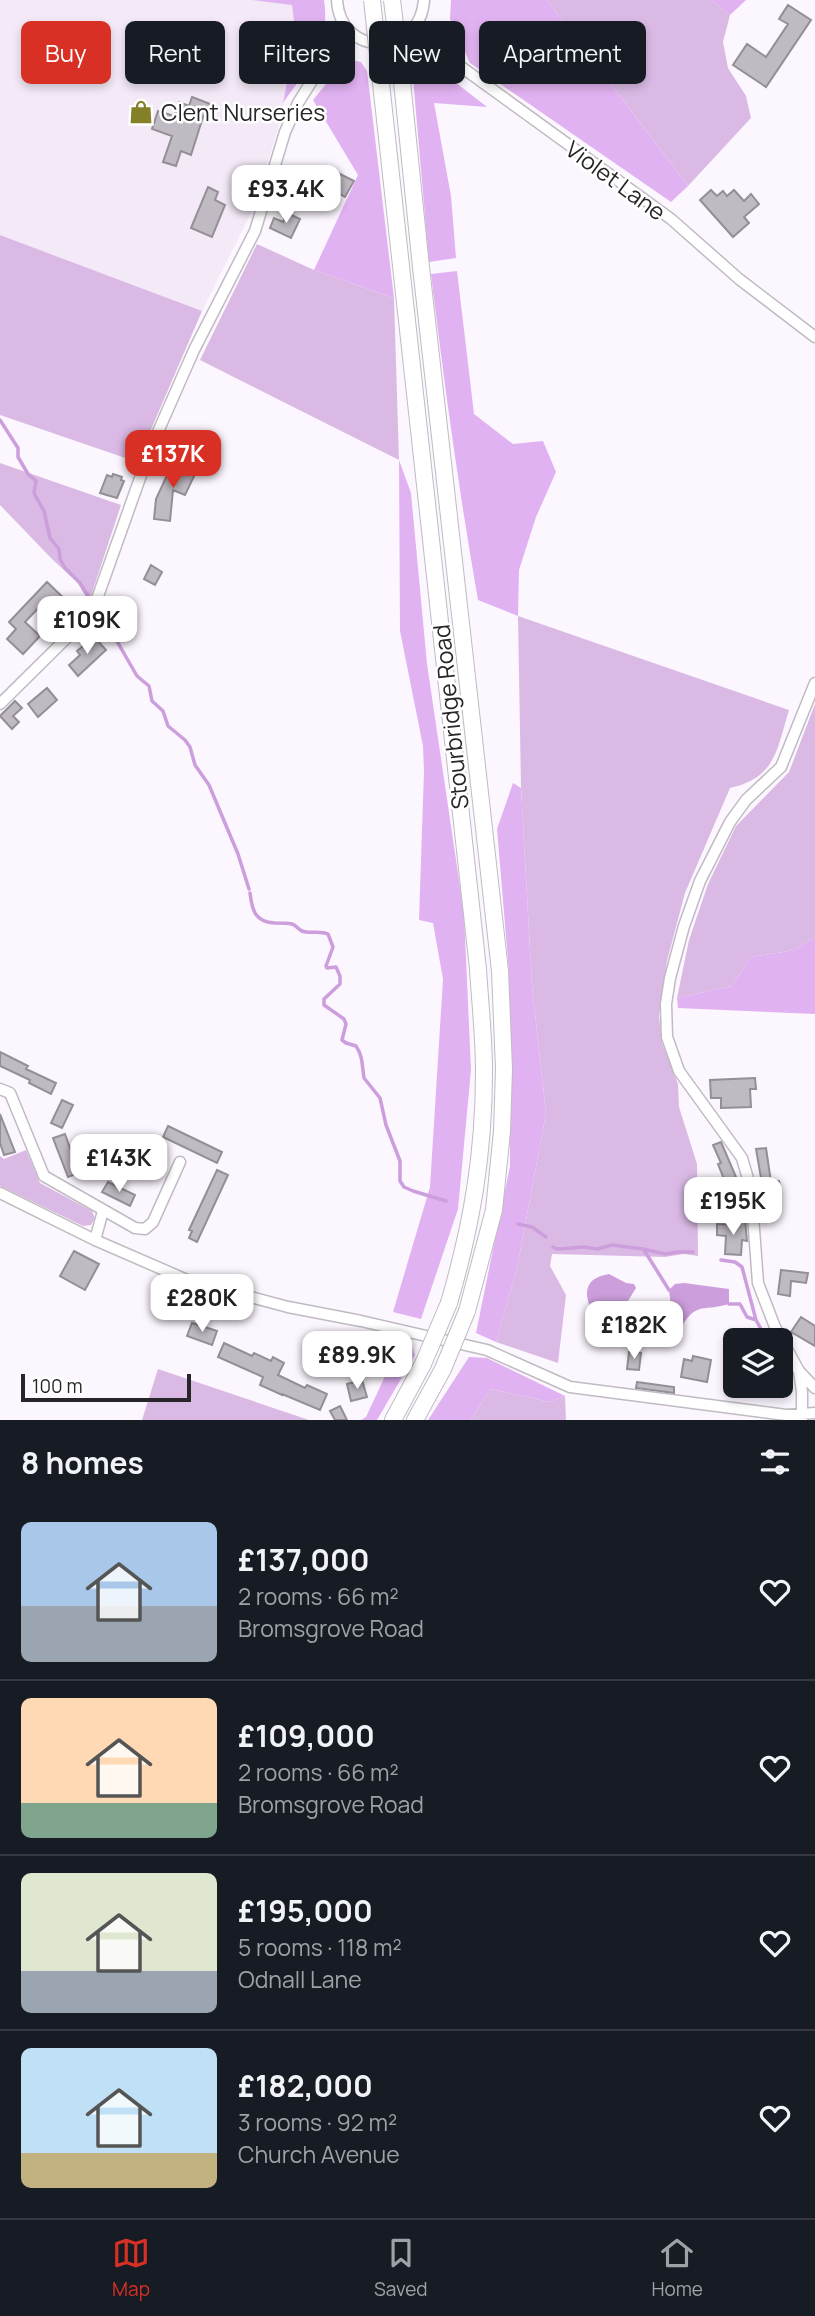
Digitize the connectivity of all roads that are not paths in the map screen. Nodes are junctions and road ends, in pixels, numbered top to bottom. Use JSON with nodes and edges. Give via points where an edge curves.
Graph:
{"nodes":[{"id":1,"x":337,"y":0,"type":"edge"},
{"id":2,"x":372,"y":0,"type":"edge"},
{"id":3,"x":392,"y":0,"type":"edge"},
{"id":4,"x":424,"y":0,"type":"edge"},
{"id":5,"x":343,"y":21,"type":"edge"},
{"id":6,"x":418,"y":21,"type":"edge"},
{"id":7,"x":465,"y":70,"type":"edge"},
{"id":8,"x":310,"y":84,"type":"edge"},
{"id":9,"x":815,"y":337,"type":"edge"},
{"id":10,"x":815,"y":683,"type":"edge"},
{"id":11,"x":0,"y":704,"type":"edge"},
{"id":12,"x":0,"y":1089,"type":"edge"},
{"id":13,"x":180,"y":1162,"type":"dead end"},
{"id":14,"x":0,"y":1193,"type":"edge"},
{"id":15,"x":103,"y":1210,"type":"junction"},
{"id":16,"x":95,"y":1240,"type":"junction"},
{"id":17,"x":799,"y":1371,"type":"junction"},
{"id":18,"x":815,"y":1388,"type":"edge"},
{"id":19,"x":815,"y":1413,"type":"edge"},
{"id":20,"x":802,"y":1417,"type":"edge"},
{"id":21,"x":393,"y":1420,"type":"edge"},
{"id":22,"x":415,"y":1420,"type":"edge"}],
"edges":[{"from":1,"to":5,"type":"street"},
{"from":2,"to":21,"type":"highway","name":"Stourbridge Road","bridge":true,"via":[[475,941],[484,1069],[473,1210],[449,1303]]},
{"from":3,"to":22,"type":"highway","name":"Stourbridge Road","bridge":true,"via":[[500,971],[504,1069],[494,1210],[467,1311]]},
{"from":4,"to":6,"type":"street"},
{"from":7,"to":9,"type":"street","name":"Violet Lane","via":[[671,219]]},
{"from":8,"to":11,"type":"street","via":[[285,132],[255,231],[194,350],[150,450],[92,613]]},
{"from":10,"to":17,"type":"street","via":[[781,768],[730,822],[700,881],[666,1004],[667,1037],[679,1072],[741,1158],[751,1189],[758,1283]]},
{"from":12,"to":15,"type":"street","via":[[10,1093],[44,1176]]},
{"from":13,"to":15,"type":"street","via":[[153,1222],[145,1229]]},
{"from":14,"to":16,"type":"street"},
{"from":15,"to":16,"type":"street"},
{"from":16,"to":20,"type":"street","via":[[187,1280],[487,1350],[570,1387]]},
{"from":17,"to":18,"type":"street"},
{"from":17,"to":20,"type":"street"},
{"from":19,"to":20,"type":"street"}]}
